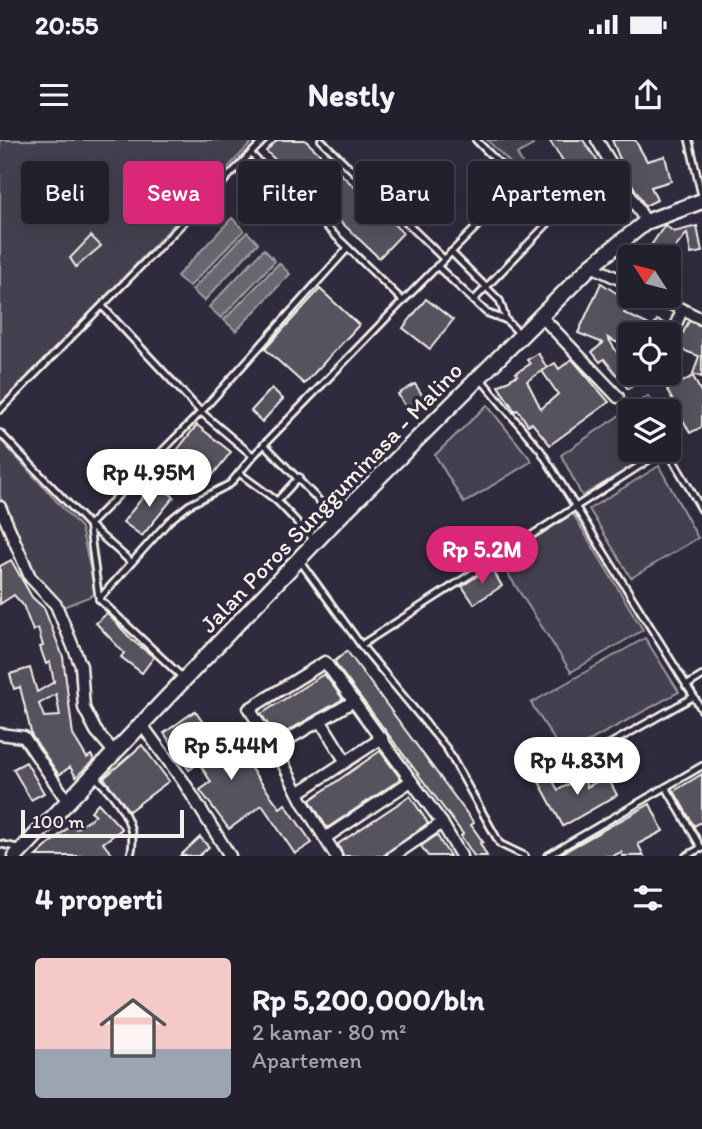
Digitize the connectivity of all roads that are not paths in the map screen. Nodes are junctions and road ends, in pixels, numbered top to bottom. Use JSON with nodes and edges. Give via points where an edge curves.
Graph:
{"nodes":[{"id":1,"x":264,"y":140,"type":"edge"},
{"id":2,"x":321,"y":140,"type":"edge"},
{"id":3,"x":476,"y":140,"type":"edge"},
{"id":4,"x":597,"y":140,"type":"edge"},
{"id":5,"x":689,"y":140,"type":"edge"},
{"id":6,"x":251,"y":155,"type":"junction"},
{"id":7,"x":497,"y":161,"type":"edge"},
{"id":8,"x":702,"y":200,"type":"edge"},
{"id":9,"x":646,"y":222,"type":"junction"},
{"id":10,"x":479,"y":224,"type":"edge"},
{"id":11,"x":547,"y":224,"type":"edge"},
{"id":12,"x":348,"y":248,"type":"junction"},
{"id":13,"x":451,"y":252,"type":"junction"},
{"id":14,"x":444,"y":259,"type":"junction"},
{"id":15,"x":591,"y":265,"type":"junction"},
{"id":16,"x":438,"y":266,"type":"junction"},
{"id":17,"x":618,"y":278,"type":"edge"},
{"id":18,"x":487,"y":287,"type":"junction"},
{"id":19,"x":403,"y":301,"type":"junction"},
{"id":20,"x":473,"y":302,"type":"junction"},
{"id":21,"x":103,"y":307,"type":"junction"},
{"id":22,"x":678,"y":308,"type":"edge"},
{"id":23,"x":682,"y":310,"type":"junction"},
{"id":24,"x":541,"y":316,"type":"junction"},
{"id":25,"x":702,"y":319,"type":"edge"},
{"id":26,"x":506,"y":320,"type":"junction"},
{"id":27,"x":677,"y":322,"type":"edge"},
{"id":28,"x":522,"y":335,"type":"junction"},
{"id":29,"x":479,"y":377,"type":"junction"},
{"id":30,"x":618,"y":397,"type":"dead end"},
{"id":31,"x":0,"y":410,"type":"edge"},
{"id":32,"x":201,"y":412,"type":"junction"},
{"id":33,"x":0,"y":433,"type":"edge"},
{"id":34,"x":264,"y":444,"type":"junction"},
{"id":35,"x":253,"y":456,"type":"junction"},
{"id":36,"x":239,"y":473,"type":"junction"},
{"id":37,"x":299,"y":477,"type":"junction"},
{"id":38,"x":277,"y":501,"type":"junction"},
{"id":39,"x":0,"y":507,"type":"edge"},
{"id":40,"x":575,"y":508,"type":"junction"},
{"id":41,"x":702,"y":510,"type":"edge"},
{"id":42,"x":337,"y":519,"type":"junction"},
{"id":43,"x":89,"y":525,"type":"junction"},
{"id":44,"x":316,"y":542,"type":"junction"},
{"id":45,"x":299,"y":560,"type":"junction"},
{"id":46,"x":131,"y":562,"type":"junction"},
{"id":47,"x":99,"y":599,"type":"junction"},
{"id":48,"x":361,"y":645,"type":"junction"},
{"id":49,"x":702,"y":676,"type":"edge"},
{"id":50,"x":184,"y":679,"type":"junction"},
{"id":51,"x":686,"y":686,"type":"junction"},
{"id":52,"x":693,"y":697,"type":"junction"},
{"id":53,"x":354,"y":701,"type":"junction"},
{"id":54,"x":702,"y":710,"type":"edge"},
{"id":55,"x":320,"y":720,"type":"junction"},
{"id":56,"x":142,"y":725,"type":"junction"},
{"id":57,"x":0,"y":734,"type":"edge"},
{"id":58,"x":382,"y":738,"type":"junction"},
{"id":59,"x":275,"y":747,"type":"junction"},
{"id":60,"x":114,"y":752,"type":"junction"},
{"id":61,"x":346,"y":762,"type":"junction"},
{"id":62,"x":702,"y":766,"type":"edge"},
{"id":63,"x":560,"y":772,"type":"dead end"},
{"id":64,"x":93,"y":775,"type":"junction"},
{"id":65,"x":411,"y":780,"type":"junction"},
{"id":66,"x":666,"y":787,"type":"junction"},
{"id":67,"x":298,"y":793,"type":"junction"},
{"id":68,"x":68,"y":802,"type":"junction"},
{"id":69,"x":442,"y":823,"type":"junction"},
{"id":70,"x":325,"y":838,"type":"junction"},
{"id":71,"x":0,"y":844,"type":"edge"},
{"id":72,"x":702,"y":848,"type":"edge"},
{"id":73,"x":20,"y":852,"type":"edge"},
{"id":74,"x":130,"y":856,"type":"edge"},
{"id":75,"x":230,"y":856,"type":"edge"},
{"id":76,"x":337,"y":856,"type":"edge"},
{"id":77,"x":393,"y":856,"type":"edge"},
{"id":78,"x":461,"y":856,"type":"edge"},
{"id":79,"x":525,"y":856,"type":"edge"},
{"id":80,"x":547,"y":856,"type":"edge"},
{"id":81,"x":686,"y":856,"type":"edge"}],
"edges":[{"from":1,"to":6,"type":"lane"},
{"from":2,"to":14,"type":"lane"},
{"from":3,"to":7,"type":"lane"},
{"from":4,"to":9,"type":"street"},
{"from":5,"to":8,"type":"lane"},
{"from":6,"to":12,"type":"lane"},
{"from":6,"to":21,"type":"lane"},
{"from":8,"to":9,"type":"main road","name":"Jalan Poros Sungguminasa - Malino"},
{"from":9,"to":15,"type":"main road","name":"Jalan Poros Sungguminasa - Malino"},
{"from":10,"to":13,"type":"lane"},
{"from":11,"to":18,"type":"lane"},
{"from":12,"to":19,"type":"lane"},
{"from":12,"to":32,"type":"lane"},
{"from":13,"to":14,"type":"lane"},
{"from":13,"to":18,"type":"lane"},
{"from":14,"to":16,"type":"lane"},
{"from":15,"to":17,"type":"street"},
{"from":15,"to":24,"type":"main road","name":"Jalan Poros Sungguminasa - Malino"},
{"from":16,"to":19,"type":"lane"},
{"from":16,"to":20,"type":"lane"},
{"from":18,"to":20,"type":"lane"},
{"from":18,"to":26,"type":"lane","via":[[500,301]]},
{"from":19,"to":34,"type":"lane"},
{"from":20,"to":26,"type":"lane"},
{"from":21,"to":31,"type":"lane"},
{"from":21,"to":32,"type":"lane"},
{"from":22,"to":23,"type":"street"},
{"from":23,"to":25,"type":"street"},
{"from":23,"to":27,"type":"street"},
{"from":24,"to":28,"type":"main road","name":"Jalan Poros Sungguminasa - Malino"},
{"from":24,"to":30,"type":"street"},
{"from":26,"to":28,"type":"lane"},
{"from":28,"to":29,"type":"main road","name":"Jalan Poros Sungguminasa - Malino"},
{"from":29,"to":40,"type":"lane","via":[[541,451]]},
{"from":29,"to":42,"type":"main road","name":"Jalan Poros Sungguminasa - Malino"},
{"from":32,"to":35,"type":"lane"},
{"from":32,"to":43,"type":"lane"},
{"from":33,"to":43,"type":"lane"},
{"from":34,"to":35,"type":"lane"},
{"from":34,"to":37,"type":"lane"},
{"from":35,"to":36,"type":"lane"},
{"from":36,"to":38,"type":"lane"},
{"from":36,"to":46,"type":"lane","via":[[230,484],[169,521]]},
{"from":37,"to":38,"type":"lane"},
{"from":37,"to":42,"type":"lane"},
{"from":38,"to":44,"type":"lane"},
{"from":39,"to":60,"type":"street","via":[[30,578],[56,605],[81,666],[84,708]]},
{"from":40,"to":41,"type":"lane","via":[[664,450]]},
{"from":40,"to":48,"type":"lane"},
{"from":40,"to":51,"type":"lane"},
{"from":42,"to":44,"type":"main road","name":"Jalan Poros Sungguminasa - Malino"},
{"from":43,"to":46,"type":"lane"},
{"from":43,"to":47,"type":"lane"},
{"from":44,"to":45,"type":"main road","name":"Jalan Poros Sungguminasa - Malino"},
{"from":45,"to":48,"type":"lane"},
{"from":45,"to":50,"type":"main road","name":"Jalan Poros Sungguminasa - Malino"},
{"from":46,"to":47,"type":"lane"},
{"from":47,"to":50,"type":"lane"},
{"from":48,"to":79,"type":"lane","via":[[447,748],[500,844]]},
{"from":49,"to":51,"type":"lane"},
{"from":50,"to":56,"type":"main road","name":"Jalan Poros Sungguminasa - Malino"},
{"from":51,"to":52,"type":"lane"},
{"from":52,"to":54,"type":"lane"},
{"from":52,"to":63,"type":"lane"},
{"from":53,"to":55,"type":"street"},
{"from":53,"to":58,"type":"street"},
{"from":53,"to":59,"type":"street","via":[[328,664],[309,670],[250,707]]},
{"from":55,"to":59,"type":"street"},
{"from":55,"to":61,"type":"street"},
{"from":56,"to":60,"type":"main road","name":"Jalan Poros Sungguminasa - Malino"},
{"from":56,"to":75,"type":"street"},
{"from":57,"to":68,"type":"street","via":[[24,737]]},
{"from":58,"to":61,"type":"street"},
{"from":58,"to":65,"type":"street"},
{"from":59,"to":67,"type":"street"},
{"from":60,"to":64,"type":"main road","name":"Jalan Poros Sungguminasa - Malino"},
{"from":61,"to":67,"type":"street"},
{"from":62,"to":66,"type":"lane"},
{"from":64,"to":68,"type":"main road","name":"Jalan Poros Sungguminasa - Malino"},
{"from":64,"to":74,"type":"lane","via":[[126,817],[132,838]]},
{"from":65,"to":69,"type":"street"},
{"from":65,"to":70,"type":"street"},
{"from":66,"to":72,"type":"lane"},
{"from":66,"to":80,"type":"lane"},
{"from":67,"to":70,"type":"street"},
{"from":68,"to":73,"type":"main road","name":"Jalan Poros Sungguminasa - Malino"},
{"from":69,"to":77,"type":"street"},
{"from":69,"to":78,"type":"street"},
{"from":70,"to":76,"type":"street"},
{"from":71,"to":73,"type":"lane"},
{"from":72,"to":81,"type":"lane"}]}
